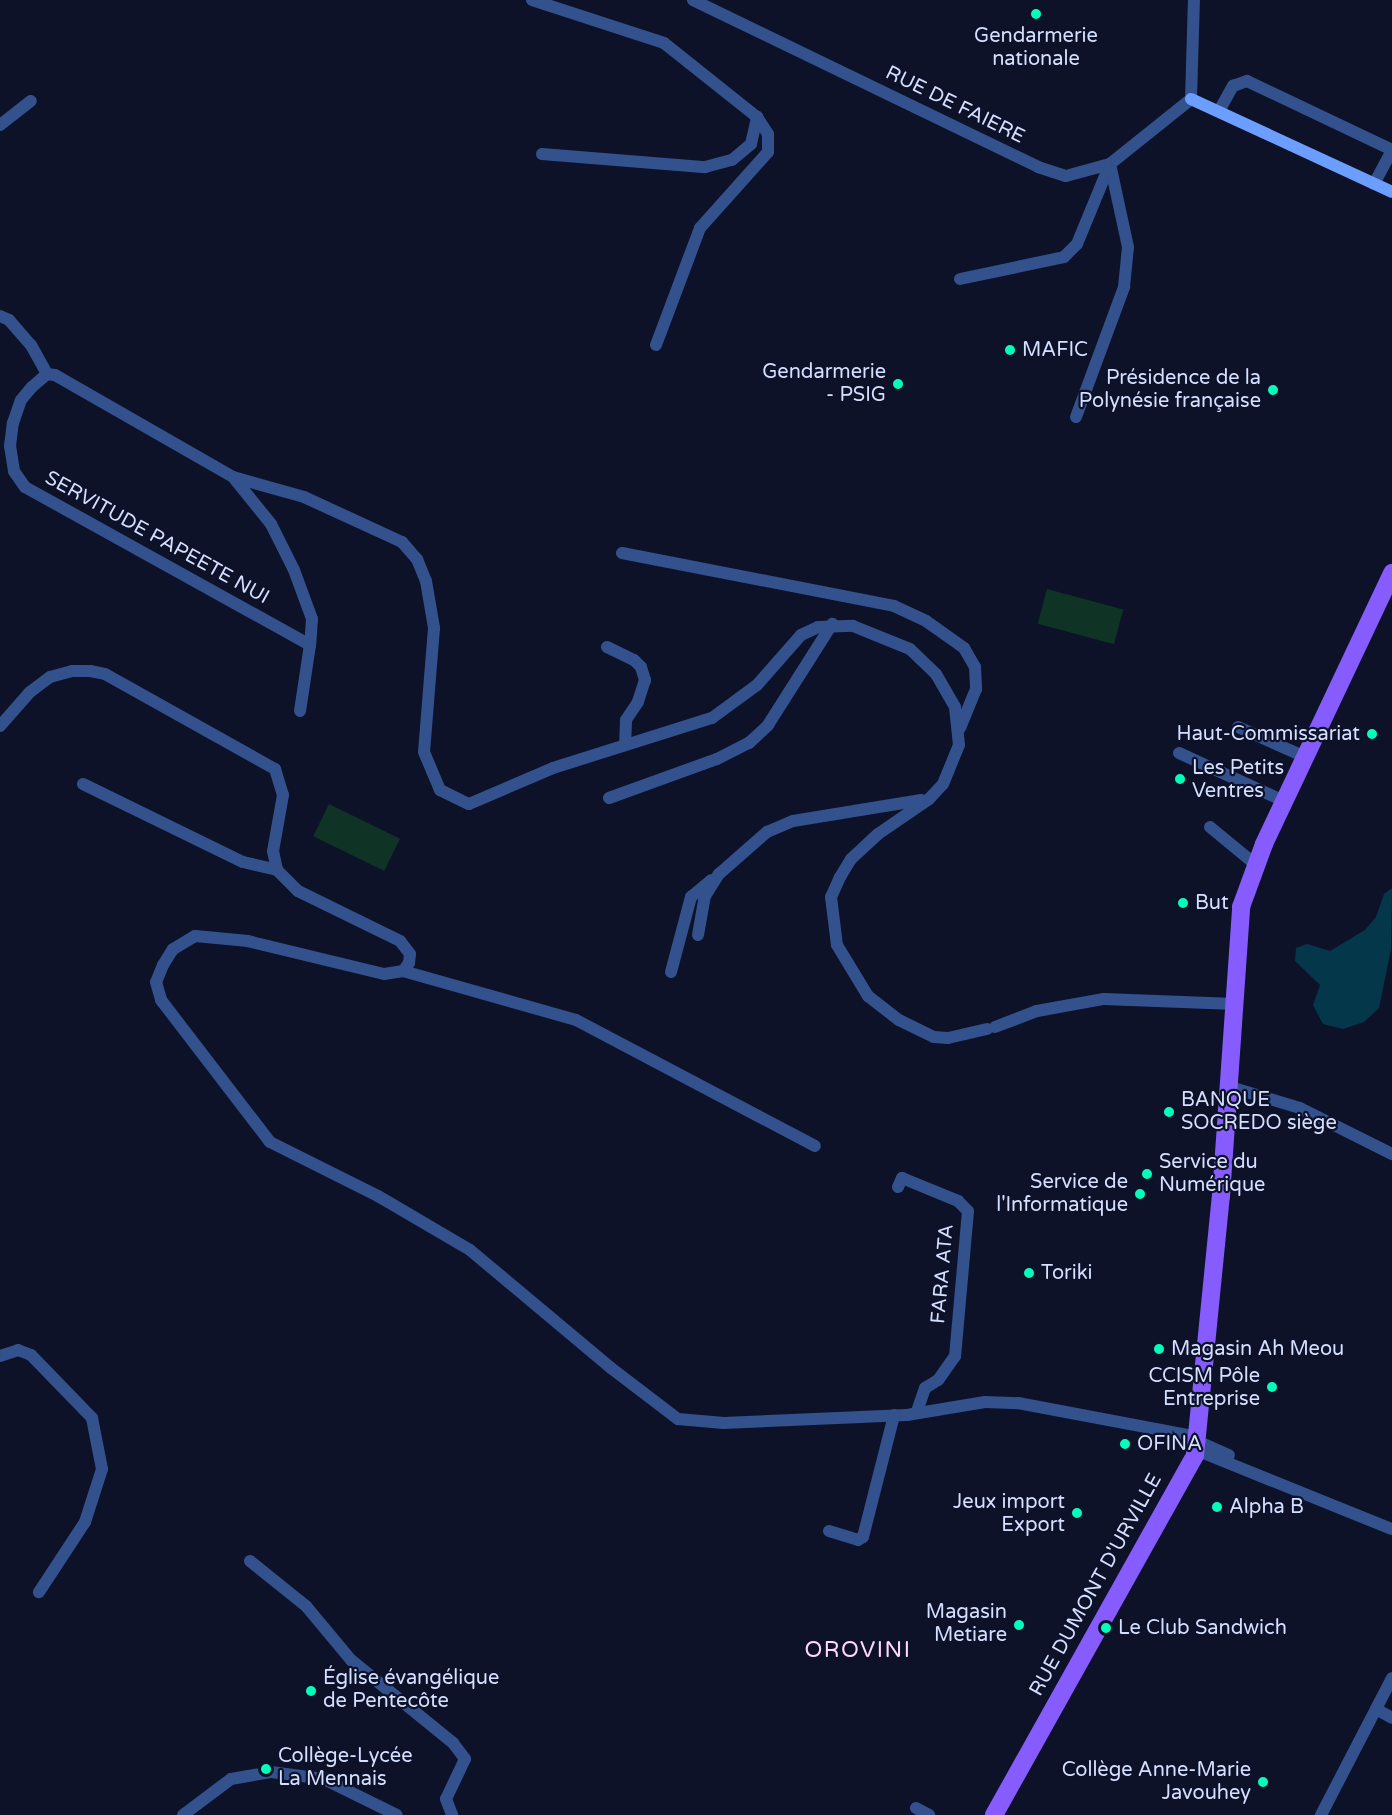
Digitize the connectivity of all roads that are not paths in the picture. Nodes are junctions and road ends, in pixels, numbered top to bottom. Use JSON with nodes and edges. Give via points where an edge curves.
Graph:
{"nodes":[{"id":1,"x":532,"y":0,"type":"edge"},
{"id":2,"x":693,"y":0,"type":"edge"},
{"id":3,"x":1194,"y":0,"type":"edge"},
{"id":4,"x":1191,"y":99,"type":"junction"},
{"id":5,"x":31,"y":101,"type":"dead end"},
{"id":6,"x":1219,"y":111,"type":"junction"},
{"id":7,"x":757,"y":117,"type":"junction"},
{"id":8,"x":0,"y":125,"type":"edge"},
{"id":9,"x":1392,"y":150,"type":"edge"},
{"id":10,"x":542,"y":154,"type":"dead end"},
{"id":11,"x":1110,"y":164,"type":"junction"},
{"id":12,"x":1374,"y":184,"type":"junction"},
{"id":13,"x":1392,"y":192,"type":"edge"},
{"id":14,"x":960,"y":279,"type":"dead end"},
{"id":15,"x":0,"y":316,"type":"edge"},
{"id":16,"x":656,"y":345,"type":"dead end"},
{"id":17,"x":46,"y":374,"type":"junction"},
{"id":18,"x":1076,"y":417,"type":"dead end"},
{"id":19,"x":233,"y":477,"type":"junction"},
{"id":20,"x":622,"y":553,"type":"dead end"},
{"id":21,"x":1392,"y":573,"type":"edge"},
{"id":22,"x":832,"y":624,"type":"junction"},
{"id":23,"x":310,"y":645,"type":"junction"},
{"id":24,"x":607,"y":647,"type":"dead end"},
{"id":25,"x":300,"y":711,"type":"dead end"},
{"id":26,"x":0,"y":726,"type":"edge"},
{"id":27,"x":1239,"y":727,"type":"dead end"},
{"id":28,"x":959,"y":731,"type":"junction"},
{"id":29,"x":625,"y":745,"type":"junction"},
{"id":30,"x":1179,"y":753,"type":"dead end"},
{"id":31,"x":1305,"y":757,"type":"junction"},
{"id":32,"x":83,"y":784,"type":"dead end"},
{"id":33,"x":609,"y":798,"type":"dead end"},
{"id":34,"x":929,"y":799,"type":"junction"},
{"id":35,"x":1284,"y":801,"type":"junction"},
{"id":36,"x":1210,"y":827,"type":"dead end"},
{"id":37,"x":1256,"y":865,"type":"junction"},
{"id":38,"x":278,"y":870,"type":"junction"},
{"id":39,"x":719,"y":874,"type":"junction"},
{"id":40,"x":699,"y":935,"type":"dead end"},
{"id":41,"x":403,"y":971,"type":"junction"},
{"id":42,"x":671,"y":972,"type":"dead end"},
{"id":43,"x":1235,"y":1004,"type":"junction"},
{"id":44,"x":1230,"y":1087,"type":"junction"},
{"id":45,"x":815,"y":1146,"type":"dead end"},
{"id":46,"x":1392,"y":1154,"type":"edge"},
{"id":47,"x":898,"y":1187,"type":"dead end"},
{"id":48,"x":0,"y":1356,"type":"edge"},
{"id":49,"x":917,"y":1411,"type":"junction"},
{"id":50,"x":894,"y":1415,"type":"junction"},
{"id":51,"x":1197,"y":1443,"type":"junction"},
{"id":52,"x":1392,"y":1521,"type":"edge"},
{"id":53,"x":1392,"y":1529,"type":"edge"},
{"id":54,"x":829,"y":1532,"type":"dead end"},
{"id":55,"x":250,"y":1562,"type":"dead end"},
{"id":56,"x":39,"y":1592,"type":"dead end"},
{"id":57,"x":1392,"y":1678,"type":"edge"},
{"id":58,"x":1376,"y":1709,"type":"junction"},
{"id":59,"x":1392,"y":1719,"type":"edge"},
{"id":60,"x":916,"y":1808,"type":"dead end"},
{"id":61,"x":183,"y":1815,"type":"edge"},
{"id":62,"x":397,"y":1815,"type":"edge"},
{"id":63,"x":452,"y":1815,"type":"edge"},
{"id":64,"x":929,"y":1815,"type":"edge"},
{"id":65,"x":994,"y":1815,"type":"edge"},
{"id":66,"x":1321,"y":1815,"type":"edge"}],
"edges":[{"from":1,"to":7,"type":"street","via":[[664,43]]},
{"from":2,"to":11,"type":"street","name":"RUE DE FAIERE","via":[[1038,167],[1066,176]]},
{"from":3,"to":4,"type":"street"},
{"from":4,"to":6,"type":"main road"},
{"from":4,"to":11,"type":"street","name":"RUE DE FAIERE"},
{"from":5,"to":8,"type":"street"},
{"from":6,"to":9,"type":"street","via":[[1233,86],[1247,81]]},
{"from":6,"to":12,"type":"main road"},
{"from":7,"to":10,"type":"street","via":[[751,144],[732,160],[705,167]]},
{"from":7,"to":16,"type":"street","via":[[768,134],[768,152],[699,228]]},
{"from":9,"to":12,"type":"street"},
{"from":11,"to":14,"type":"street","via":[[1077,244],[1064,257]]},
{"from":11,"to":18,"type":"street","via":[[1128,247],[1124,287]]},
{"from":12,"to":13,"type":"main road"},
{"from":15,"to":17,"type":"street","via":[[9,320],[30,345]]},
{"from":17,"to":19,"type":"street","name":"SERVITUDE PAPEETE NUI","via":[[55,375]]},
{"from":17,"to":23,"type":"street","name":"SERVITUDE PAPEETE NUI","via":[[21,400],[13,423],[10,446],[14,471],[25,487]]},
{"from":19,"to":23,"type":"street","name":"SERVITUDE PAPEETE NUI","via":[[271,524],[294,570],[312,619]]},
{"from":19,"to":29,"type":"street","name":"SERVITUDE PAPEETE NUI","via":[[304,497],[381,530],[402,542],[417,559],[426,581],[434,628],[424,752],[440,790],[469,804],[553,768]]},
{"from":20,"to":28,"type":"street","via":[[894,606],[926,621],[964,648],[975,667],[976,689]]},
{"from":21,"to":31,"type":"main road","name":"RUE DUMONT D'URVILLE"},
{"from":22,"to":28,"type":"street","name":"SERVITUDE PAPEETE NUI","via":[[877,632],[924,659],[956,707]]},
{"from":22,"to":29,"type":"street","name":"SERVITUDE PAPEETE NUI","via":[[801,635],[757,685],[712,718]]},
{"from":22,"to":33,"type":"street","via":[[768,725],[749,742],[717,759]]},
{"from":23,"to":25,"type":"street"},
{"from":24,"to":29,"type":"street","via":[[634,660],[645,680],[627,720]]},
{"from":26,"to":38,"type":"street","via":[[30,692],[50,677],[72,671],[105,674],[275,769],[283,795],[273,851]]},
{"from":27,"to":31,"type":"street"},
{"from":28,"to":34,"type":"street","name":"SERVITUDE PAPEETE NUI","via":[[953,765]]},
{"from":30,"to":35,"type":"street"},
{"from":31,"to":35,"type":"main road","name":"RUE DUMONT D'URVILLE"},
{"from":32,"to":38,"type":"street","via":[[243,862]]},
{"from":34,"to":39,"type":"street","via":[[794,822],[767,832]]},
{"from":34,"to":43,"type":"street","name":"SERVITUDE PAPEETE NUI","via":[[887,826],[851,859],[831,897],[837,945],[868,996],[899,1020],[934,1037],[948,1038],[991,1028],[1036,1011],[1104,999]]},
{"from":35,"to":37,"type":"main road","name":"RUE DUMONT D'URVILLE"},
{"from":36,"to":37,"type":"street"},
{"from":37,"to":43,"type":"main road","name":"RUE DUMONT D'URVILLE","via":[[1241,907]]},
{"from":38,"to":41,"type":"street","via":[[298,891],[400,941],[410,954]]},
{"from":39,"to":40,"type":"street","via":[[705,896]]},
{"from":39,"to":42,"type":"street","via":[[691,897]]},
{"from":41,"to":45,"type":"street","via":[[576,1020]]},
{"from":41,"to":50,"type":"street","via":[[384,974],[248,941],[195,936],[173,949],[156,982],[161,1000],[270,1142],[378,1196],[470,1250],[678,1419],[724,1423]]},
{"from":43,"to":44,"type":"main road","name":"RUE DUMONT D'URVILLE"},
{"from":44,"to":46,"type":"street","via":[[1300,1108]]},
{"from":44,"to":51,"type":"main road","name":"RUE DUMONT D'URVILLE"},
{"from":47,"to":49,"type":"street","name":"FARA ATA","via":[[902,1178],[958,1201],[968,1211],[955,1356],[938,1380],[925,1388]]},
{"from":48,"to":56,"type":"street","via":[[18,1350],[31,1354],[92,1418],[102,1469],[85,1522]]},
{"from":49,"to":50,"type":"street"},
{"from":49,"to":51,"type":"street","via":[[985,1402],[1018,1403]]},
{"from":50,"to":54,"type":"street","via":[[863,1537],[858,1540]]},
{"from":51,"to":52,"type":"street"},
{"from":51,"to":53,"type":"street"},
{"from":51,"to":65,"type":"main road","name":"RUE DUMONT D'URVILLE"},
{"from":55,"to":63,"type":"street","via":[[306,1606],[351,1660],[453,1743],[465,1759],[446,1799]]},
{"from":57,"to":58,"type":"street"},
{"from":58,"to":59,"type":"street"},
{"from":58,"to":66,"type":"street"},
{"from":60,"to":64,"type":"street"},
{"from":61,"to":62,"type":"street","via":[[231,1779],[271,1772],[324,1779]]}]}
